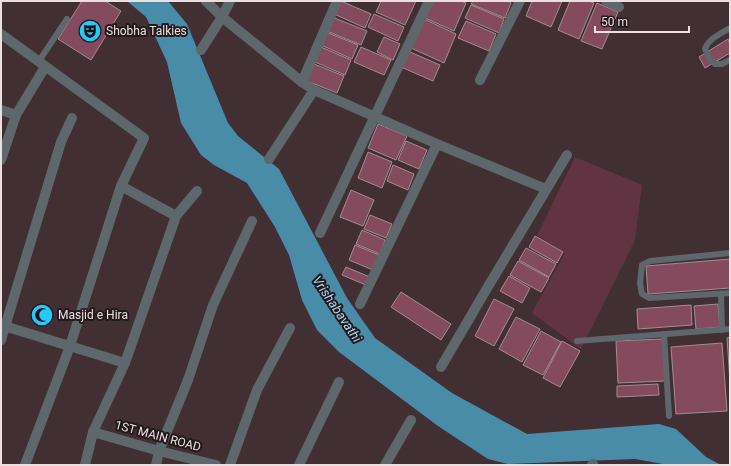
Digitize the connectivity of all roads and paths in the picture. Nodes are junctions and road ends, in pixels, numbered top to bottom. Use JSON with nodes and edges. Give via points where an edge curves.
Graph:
{"nodes":[{"id":1,"x":206,"y":1,"type":"edge"},
{"id":2,"x":230,"y":1,"type":"edge"},
{"id":3,"x":337,"y":1,"type":"edge"},
{"id":4,"x":429,"y":1,"type":"edge"},
{"id":5,"x":520,"y":1,"type":"edge"},
{"id":6,"x":606,"y":1,"type":"edge"},
{"id":7,"x":619,"y":7,"type":"dead end"},
{"id":8,"x":222,"y":17,"type":"junction"},
{"id":9,"x":67,"y":19,"type":"dead end"},
{"id":10,"x":730,"y":28,"type":"edge"},
{"id":11,"x":1,"y":34,"type":"edge"},
{"id":12,"x":201,"y":50,"type":"dead end"},
{"id":13,"x":730,"y":60,"type":"edge"},
{"id":14,"x":42,"y":64,"type":"junction"},
{"id":15,"x":480,"y":80,"type":"dead end"},
{"id":16,"x":302,"y":82,"type":"junction"},
{"id":17,"x":314,"y":90,"type":"junction"},
{"id":18,"x":1,"y":110,"type":"edge"},
{"id":19,"x":16,"y":115,"type":"junction"},
{"id":20,"x":375,"y":116,"type":"junction"},
{"id":21,"x":72,"y":118,"type":"dead end"},
{"id":22,"x":437,"y":144,"type":"junction"},
{"id":23,"x":567,"y":155,"type":"dead end"},
{"id":24,"x":269,"y":159,"type":"dead end"},
{"id":25,"x":1,"y":160,"type":"edge"},
{"id":26,"x":121,"y":186,"type":"junction"},
{"id":27,"x":546,"y":189,"type":"junction"},
{"id":28,"x":197,"y":191,"type":"dead end"},
{"id":29,"x":176,"y":216,"type":"junction"},
{"id":30,"x":252,"y":221,"type":"dead end"},
{"id":31,"x":320,"y":233,"type":"dead end"},
{"id":32,"x":730,"y":253,"type":"edge"},
{"id":33,"x":730,"y":293,"type":"edge"},
{"id":34,"x":720,"y":294,"type":"junction"},
{"id":35,"x":360,"y":304,"type":"dead end"},
{"id":36,"x":3,"y":325,"type":"edge"},
{"id":37,"x":290,"y":328,"type":"dead end"},
{"id":38,"x":730,"y":329,"type":"edge"},
{"id":39,"x":722,"y":330,"type":"junction"},
{"id":40,"x":664,"y":334,"type":"junction"},
{"id":41,"x":1,"y":340,"type":"edge"},
{"id":42,"x":578,"y":341,"type":"dead end"},
{"id":43,"x":70,"y":346,"type":"junction"},
{"id":44,"x":125,"y":363,"type":"junction"},
{"id":45,"x":442,"y":367,"type":"dead end"},
{"id":46,"x":339,"y":382,"type":"dead end"},
{"id":47,"x":669,"y":416,"type":"dead end"},
{"id":48,"x":411,"y":420,"type":"dead end"},
{"id":49,"x":93,"y":432,"type":"junction"},
{"id":50,"x":159,"y":451,"type":"junction"},
{"id":51,"x":25,"y":465,"type":"edge"},
{"id":52,"x":84,"y":465,"type":"edge"},
{"id":53,"x":156,"y":465,"type":"edge"},
{"id":54,"x":216,"y":465,"type":"edge"},
{"id":55,"x":230,"y":465,"type":"edge"},
{"id":56,"x":299,"y":465,"type":"edge"},
{"id":57,"x":385,"y":465,"type":"edge"}],
"edges":[{"from":1,"to":8,"type":"street"},
{"from":2,"to":8,"type":"street"},
{"from":3,"to":16,"type":"street"},
{"from":4,"to":20,"type":"street"},
{"from":5,"to":15,"type":"street"},
{"from":6,"to":7,"type":"street"},
{"from":8,"to":12,"type":"street"},
{"from":8,"to":16,"type":"street"},
{"from":9,"to":14,"type":"lane"},
{"from":10,"to":13,"type":"lane","via":[[710,40],[705,49],[715,64]]},
{"from":11,"to":14,"type":"street"},
{"from":14,"to":19,"type":"street"},
{"from":14,"to":26,"type":"street","via":[[144,138]]},
{"from":16,"to":17,"type":"street"},
{"from":17,"to":20,"type":"street"},
{"from":17,"to":24,"type":"street"},
{"from":18,"to":19,"type":"street"},
{"from":19,"to":25,"type":"street"},
{"from":20,"to":22,"type":"street"},
{"from":20,"to":31,"type":"street"},
{"from":21,"to":36,"type":"street","via":[[61,142]]},
{"from":22,"to":27,"type":"street"},
{"from":22,"to":35,"type":"street"},
{"from":23,"to":27,"type":"street"},
{"from":26,"to":29,"type":"street"},
{"from":26,"to":43,"type":"street"},
{"from":27,"to":45,"type":"street"},
{"from":28,"to":29,"type":"street"},
{"from":29,"to":44,"type":"street"},
{"from":30,"to":50,"type":"street","via":[[213,305],[188,380]]},
{"from":32,"to":34,"type":"lane","via":[[650,261],[642,265],[640,272],[642,294],[649,298]]},
{"from":33,"to":34,"type":"lane"},
{"from":34,"to":39,"type":"lane"},
{"from":36,"to":41,"type":"street"},
{"from":36,"to":43,"type":"street"},
{"from":37,"to":55,"type":"street","via":[[257,390]]},
{"from":38,"to":39,"type":"lane"},
{"from":39,"to":40,"type":"lane"},
{"from":40,"to":42,"type":"lane"},
{"from":40,"to":47,"type":"lane"},
{"from":43,"to":44,"type":"street"},
{"from":43,"to":51,"type":"street"},
{"from":44,"to":49,"type":"street"},
{"from":46,"to":56,"type":"street"},
{"from":48,"to":57,"type":"street"},
{"from":49,"to":50,"type":"street","name":"1ST MAIN ROAD"},
{"from":49,"to":52,"type":"street"},
{"from":50,"to":53,"type":"street"},
{"from":50,"to":54,"type":"street","name":"1ST MAIN ROAD"}]}
